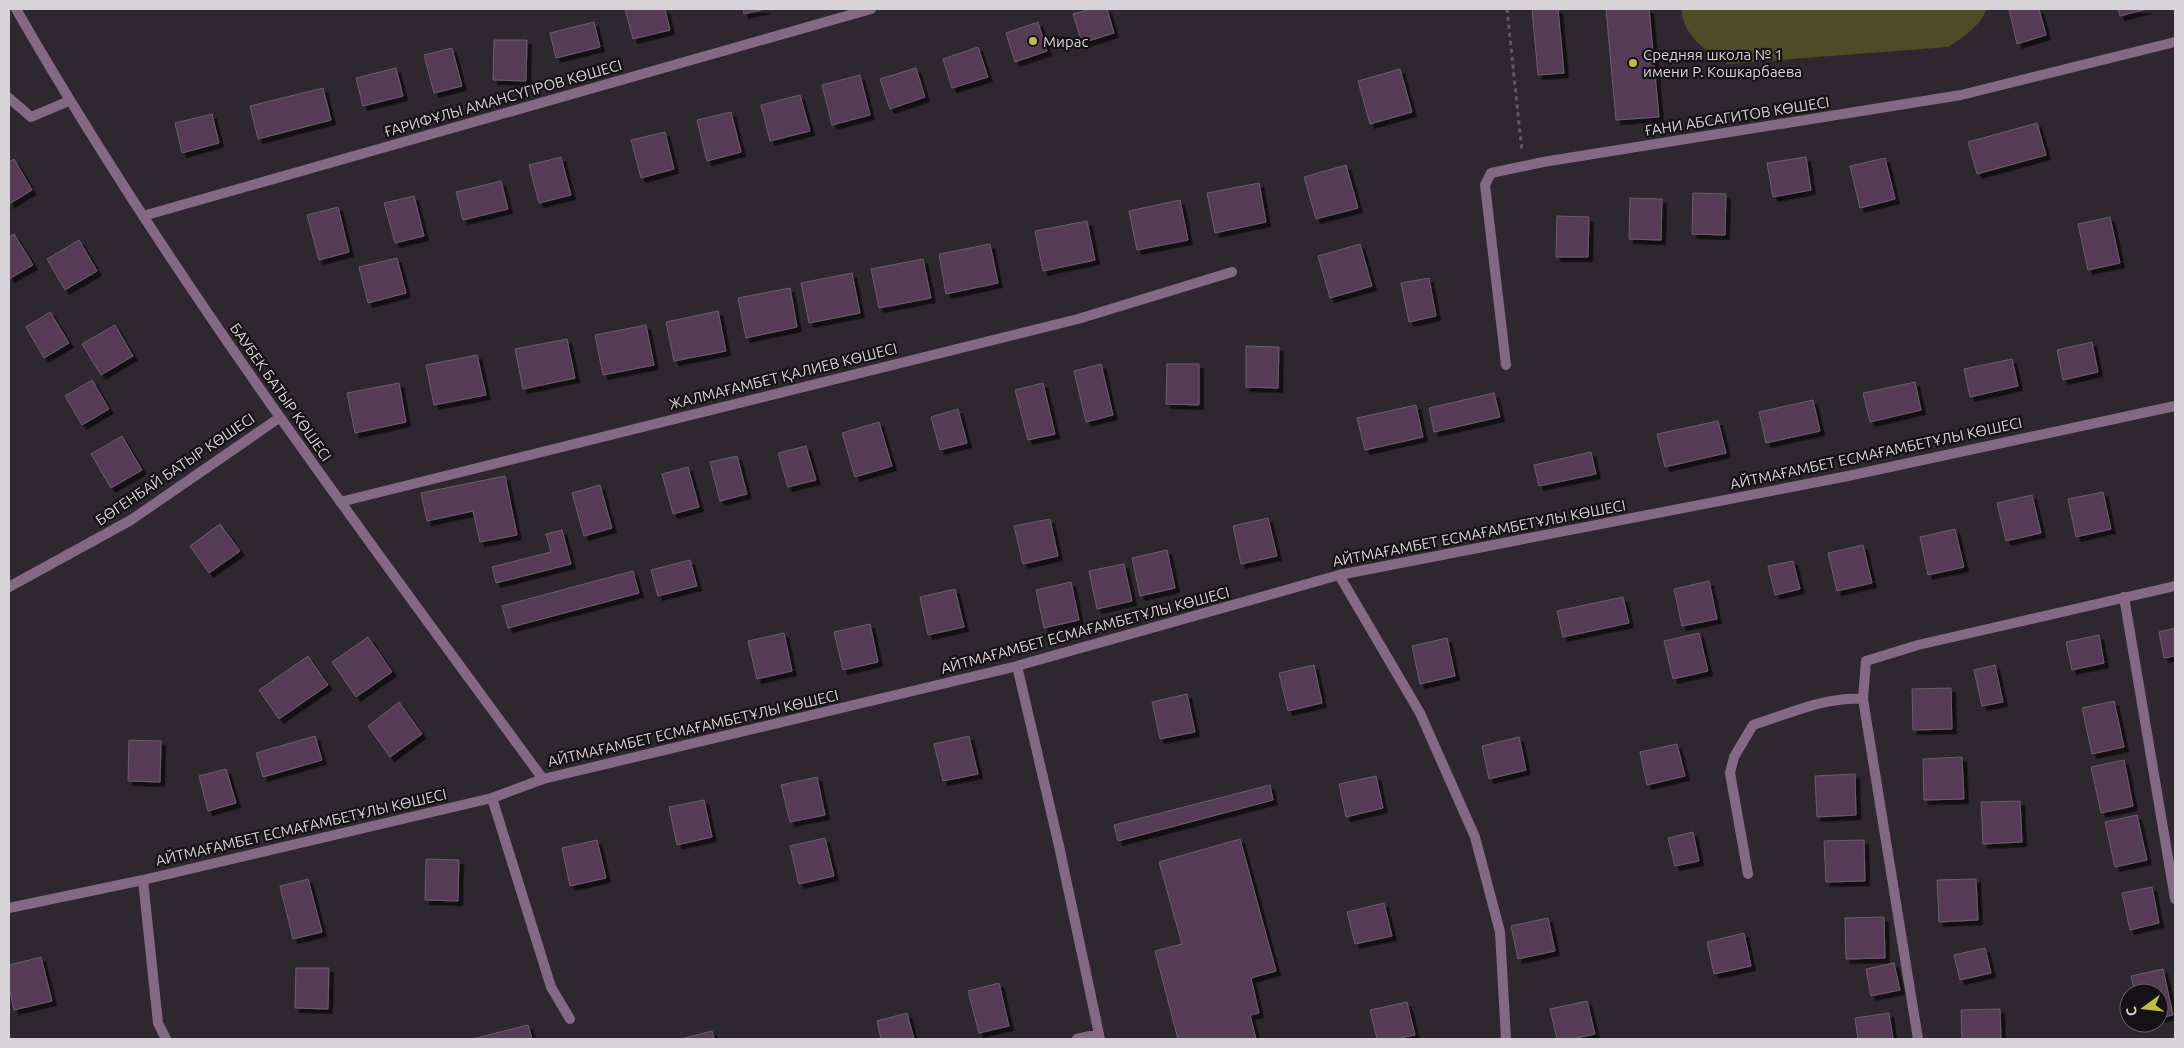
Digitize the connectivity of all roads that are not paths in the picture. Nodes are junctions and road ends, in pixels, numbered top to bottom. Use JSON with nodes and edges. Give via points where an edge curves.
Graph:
{"nodes":[{"id":1,"x":16,"y":9,"type":"edge"},
{"id":2,"x":871,"y":9,"type":"edge"},
{"id":3,"x":2175,"y":42,"type":"edge"},
{"id":4,"x":9,"y":98,"type":"edge"},
{"id":5,"x":68,"y":101,"type":"junction"},
{"id":6,"x":143,"y":216,"type":"junction"},
{"id":7,"x":1232,"y":272,"type":"dead end"},
{"id":8,"x":1506,"y":365,"type":"dead end"},
{"id":9,"x":2175,"y":406,"type":"edge"},
{"id":10,"x":279,"y":418,"type":"junction"},
{"id":11,"x":340,"y":502,"type":"junction"},
{"id":12,"x":1339,"y":575,"type":"junction"},
{"id":13,"x":2175,"y":586,"type":"edge"},
{"id":14,"x":9,"y":587,"type":"edge"},
{"id":15,"x":2124,"y":597,"type":"junction"},
{"id":16,"x":1017,"y":666,"type":"junction"},
{"id":17,"x":1863,"y":699,"type":"junction"},
{"id":18,"x":543,"y":779,"type":"junction"},
{"id":19,"x":492,"y":798,"type":"junction"},
{"id":20,"x":1748,"y":874,"type":"dead end"},
{"id":21,"x":143,"y":880,"type":"junction"},
{"id":22,"x":2175,"y":899,"type":"edge"},
{"id":23,"x":9,"y":908,"type":"edge"},
{"id":24,"x":570,"y":1019,"type":"dead end"},
{"id":25,"x":1099,"y":1037,"type":"edge"},
{"id":26,"x":166,"y":1039,"type":"edge"},
{"id":27,"x":1077,"y":1039,"type":"edge"},
{"id":28,"x":1506,"y":1039,"type":"edge"},
{"id":29,"x":1918,"y":1039,"type":"edge"}],
"edges":[{"from":1,"to":5,"type":"street","name":"БАУБЕК БАТЫР КӨШЕСІ"},
{"from":2,"to":6,"type":"street","name":"ҒАРИФҰЛЫ АМАНСҮГІРОВ КӨШЕСІ"},
{"from":3,"to":8,"type":"street","name":"ҒАНИ АБСАГИТОВ КӨШЕСІ","via":[[1961,94],[1491,173],[1485,186]]},
{"from":4,"to":5,"type":"street","via":[[32,117]]},
{"from":5,"to":6,"type":"street","name":"БАУБЕК БАТЫР КӨШЕСІ"},
{"from":6,"to":10,"type":"street","name":"БАУБЕК БАТЫР КӨШЕСІ"},
{"from":7,"to":11,"type":"street","name":"ЖАЛМАҒАМБЕТ ҚАЛИЕВ КӨШЕСІ","via":[[1078,319]]},
{"from":9,"to":12,"type":"street","name":"АЙТМАҒАМБЕТ ЕСМАҒАМБЕТҰЛЫ КӨШЕСІ","via":[[1838,478]]},
{"from":10,"to":11,"type":"street","name":"БАУБЕК БАТЫР КӨШЕСІ"},
{"from":10,"to":14,"type":"street","name":"БӨГЕНБАЙ БАТЫР КӨШЕСІ","via":[[131,520]]},
{"from":11,"to":18,"type":"street","name":"БАУБЕК БАТЫР КӨШЕСІ"},
{"from":12,"to":16,"type":"street","name":"АЙТМАҒАМБЕТ ЕСМАҒАМБЕТҰЛЫ КӨШЕСІ"},
{"from":12,"to":28,"type":"street","via":[[1420,713],[1475,837],[1500,932]]},
{"from":13,"to":15,"type":"street"},
{"from":15,"to":17,"type":"street","via":[[1918,645],[1866,661]]},
{"from":15,"to":22,"type":"street"},
{"from":16,"to":18,"type":"street","name":"АЙТМАҒАМБЕТ ЕСМАҒАМБЕТҰЛЫ КӨШЕСІ"},
{"from":16,"to":25,"type":"street"},
{"from":17,"to":20,"type":"street","via":[[1829,702],[1753,725],[1734,757],[1730,773]]},
{"from":17,"to":29,"type":"street"},
{"from":18,"to":19,"type":"street","name":"АЙТМАҒАМБЕТ ЕСМАҒАМБЕТҰЛЫ КӨШЕСІ"},
{"from":19,"to":21,"type":"street","name":"АЙТМАҒАМБЕТ ЕСМАҒАМБЕТҰЛЫ КӨШЕСІ"},
{"from":19,"to":24,"type":"street","via":[[551,987]]},
{"from":21,"to":23,"type":"street","name":"АЙТМАҒАМБЕТ ЕСМАҒАМБЕТҰЛЫ КӨШЕСІ"},
{"from":21,"to":26,"type":"street","via":[[158,1023]]},
{"from":25,"to":27,"type":"street"}]}
